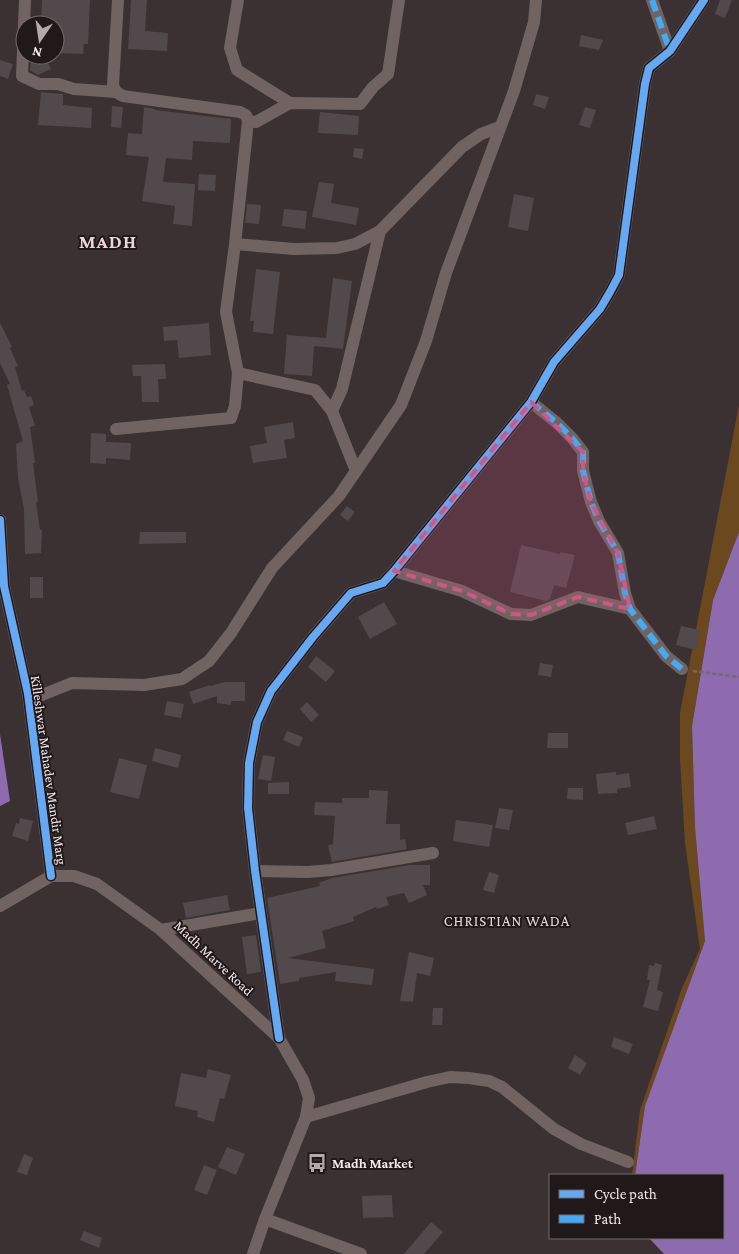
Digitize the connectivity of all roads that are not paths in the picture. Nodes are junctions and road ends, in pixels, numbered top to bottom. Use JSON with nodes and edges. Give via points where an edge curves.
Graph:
{"nodes":[{"id":1,"x":25,"y":0,"type":"edge"},
{"id":2,"x":118,"y":0,"type":"edge"},
{"id":3,"x":238,"y":0,"type":"edge"},
{"id":4,"x":399,"y":0,"type":"edge"},
{"id":5,"x":536,"y":0,"type":"edge"},
{"id":6,"x":652,"y":0,"type":"edge"},
{"id":7,"x":704,"y":0,"type":"edge"},
{"id":8,"x":670,"y":51,"type":"junction"},
{"id":9,"x":116,"y":92,"type":"junction"},
{"id":10,"x":290,"y":102,"type":"junction"},
{"id":11,"x":248,"y":121,"type":"junction"},
{"id":12,"x":500,"y":128,"type":"junction"},
{"id":13,"x":380,"y":231,"type":"junction"},
{"id":14,"x":235,"y":244,"type":"junction"},
{"id":15,"x":238,"y":373,"type":"junction"},
{"id":16,"x":531,"y":402,"type":"junction"},
{"id":17,"x":332,"y":411,"type":"junction"},
{"id":18,"x":116,"y":429,"type":"dead end"},
{"id":19,"x":356,"y":471,"type":"junction"},
{"id":20,"x":0,"y":520,"type":"edge"},
{"id":21,"x":394,"y":571,"type":"junction"},
{"id":22,"x":630,"y":609,"type":"junction"},
{"id":23,"x":682,"y":669,"type":"road end"},
{"id":24,"x":28,"y":694,"type":"junction"},
{"id":25,"x":433,"y":852,"type":"dead end"},
{"id":26,"x":255,"y":871,"type":"junction"},
{"id":27,"x":51,"y":876,"type":"junction"},
{"id":28,"x":0,"y":906,"type":"edge"},
{"id":29,"x":261,"y":913,"type":"junction"},
{"id":30,"x":161,"y":930,"type":"junction"},
{"id":31,"x":279,"y":1038,"type":"junction"},
{"id":32,"x":306,"y":1117,"type":"junction"},
{"id":33,"x":628,"y":1162,"type":"dead end"},
{"id":34,"x":265,"y":1219,"type":"junction"},
{"id":35,"x":253,"y":1254,"type":"edge"},
{"id":36,"x":360,"y":1254,"type":"edge"}],
"edges":[{"from":1,"to":9,"type":"street","via":[[22,76],[39,84]]},
{"from":2,"to":9,"type":"street","via":[[113,85]]},
{"from":3,"to":10,"type":"street","via":[[230,48],[237,70]]},
{"from":4,"to":10,"type":"street","via":[[388,74],[360,104]]},
{"from":5,"to":12,"type":"street","via":[[534,22]]},
{"from":6,"to":8,"type":"street"},
{"from":7,"to":8,"type":"street"},
{"from":8,"to":16,"type":"street","via":[[649,68],[618,275],[600,309],[554,362]]},
{"from":9,"to":11,"type":"street","via":[[123,96],[240,112]]},
{"from":10,"to":11,"type":"street","via":[[256,122]]},
{"from":11,"to":14,"type":"street"},
{"from":12,"to":13,"type":"street","via":[[481,134],[462,147]]},
{"from":12,"to":19,"type":"street","via":[[401,405]]},
{"from":13,"to":14,"type":"street","via":[[355,244],[337,248],[294,249]]},
{"from":13,"to":17,"type":"street","via":[[342,389]]},
{"from":14,"to":15,"type":"street","via":[[226,312]]},
{"from":15,"to":17,"type":"street","via":[[315,390]]},
{"from":15,"to":18,"type":"street","via":[[231,418]]},
{"from":16,"to":21,"type":"street"},
{"from":16,"to":22,"type":"street","via":[[557,423],[583,452],[582,471],[599,521],[618,553]]},
{"from":17,"to":19,"type":"street"},
{"from":19,"to":24,"type":"street","via":[[339,496],[272,568],[209,662],[182,679],[144,684],[72,683],[42,695]]},
{"from":20,"to":24,"type":"street","name":"Killeshwar Mahadev Mandir Marg","via":[[4,586]]},
{"from":21,"to":22,"type":"street","via":[[462,591],[512,614],[531,615],[578,597]]},
{"from":21,"to":26,"type":"street","via":[[383,583],[351,592],[271,690],[257,722],[249,763],[248,808]]},
{"from":22,"to":23,"type":"street","via":[[666,656]]},
{"from":24,"to":27,"type":"street","name":"Killeshwar Mahadev Mandir Marg"},
{"from":25,"to":26,"type":"street","via":[[331,870]]},
{"from":26,"to":29,"type":"street"},
{"from":27,"to":28,"type":"street"},
{"from":27,"to":30,"type":"street","name":"Madh Marve Road","via":[[74,876],[97,884]]},
{"from":29,"to":30,"type":"street"},
{"from":29,"to":31,"type":"street"},
{"from":30,"to":31,"type":"street","name":"Madh Marve Road"},
{"from":31,"to":32,"type":"street","name":"Madh Marve Road","via":[[303,1080],[309,1098]]},
{"from":32,"to":33,"type":"street","via":[[427,1082],[450,1077],[469,1078],[502,1087],[554,1129],[581,1144]]},
{"from":32,"to":34,"type":"street","name":"Madh Marve Road"},
{"from":34,"to":35,"type":"street","name":"Madh Marve Road"},
{"from":34,"to":36,"type":"street"}]}
